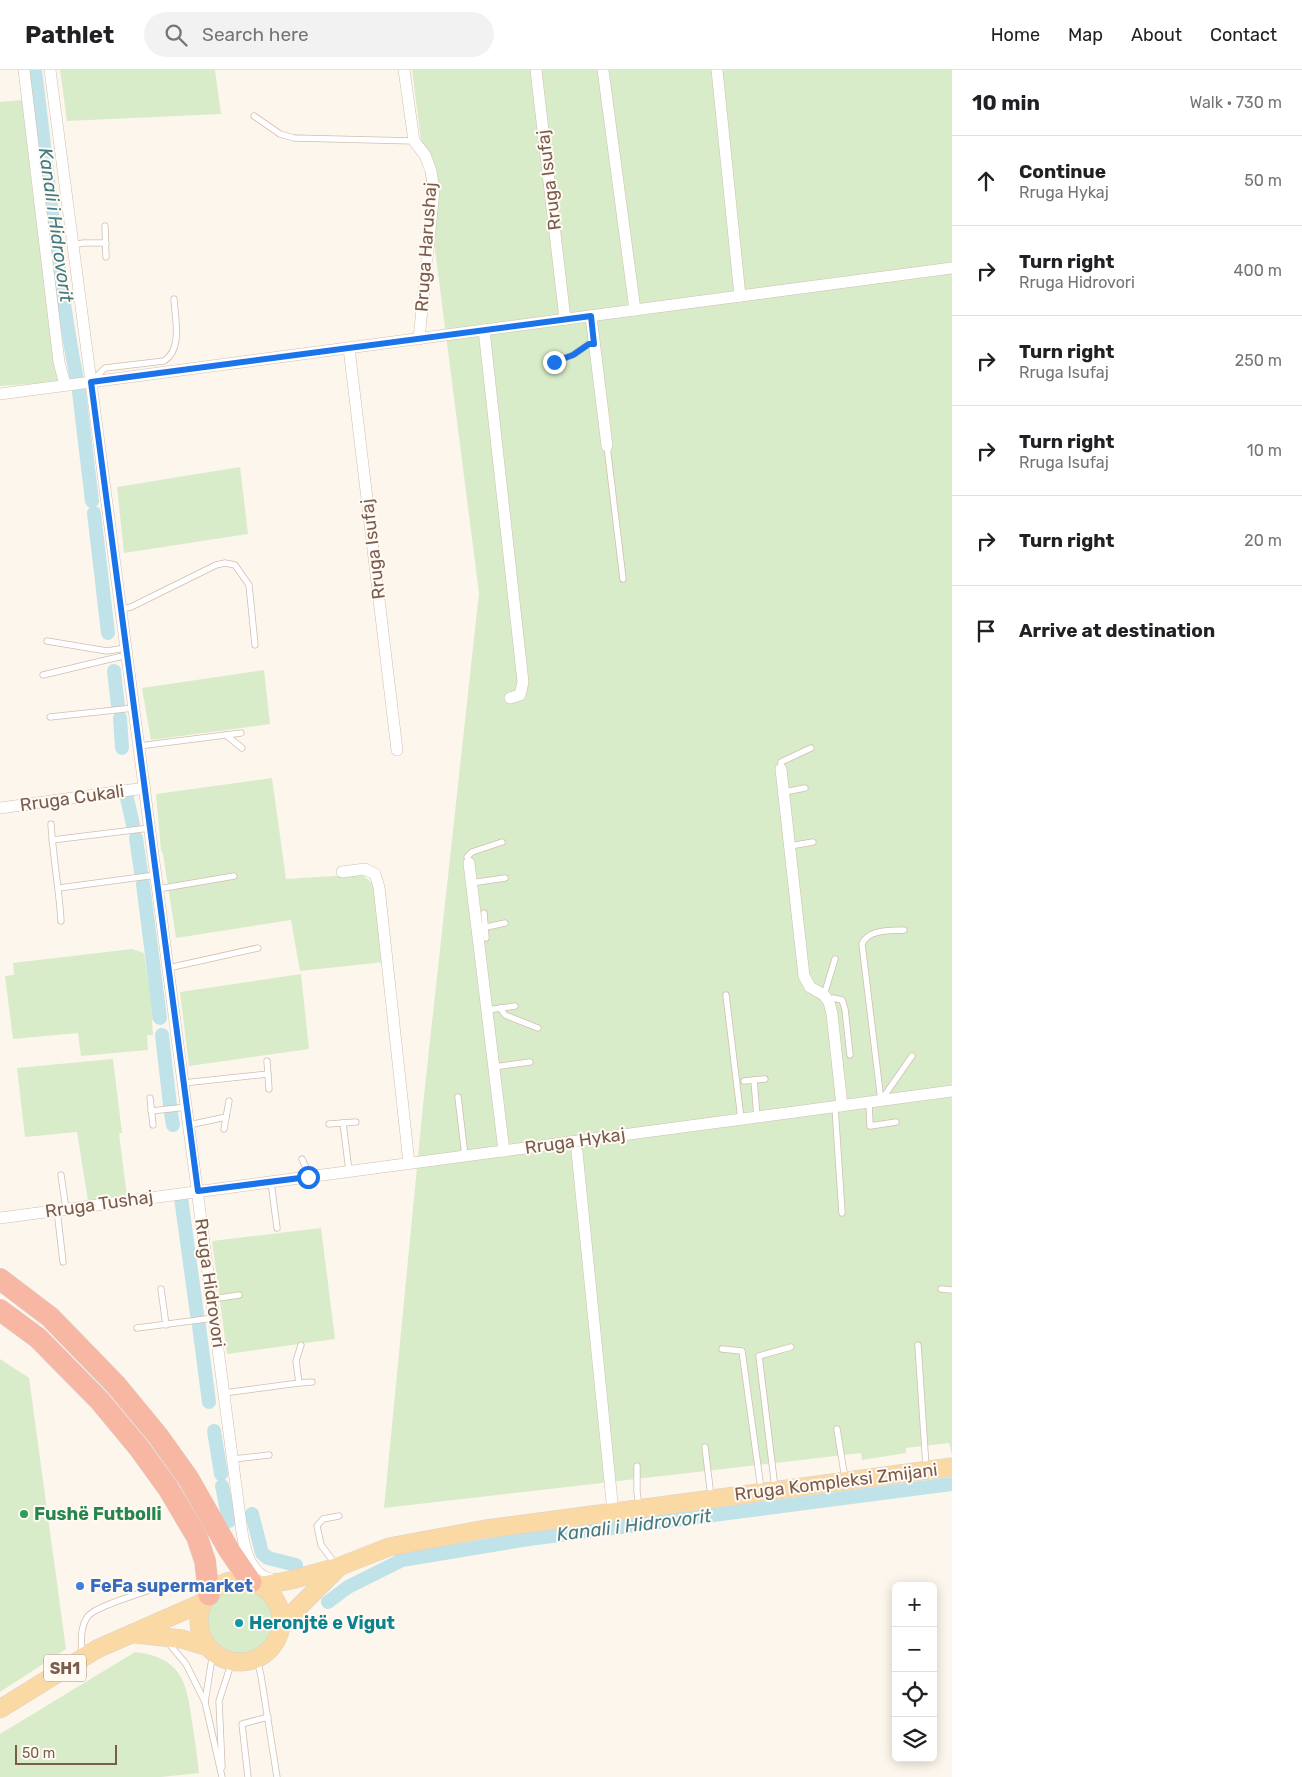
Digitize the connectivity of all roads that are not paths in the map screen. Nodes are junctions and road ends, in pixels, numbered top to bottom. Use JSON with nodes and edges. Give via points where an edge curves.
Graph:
{"nodes":[{"id":1,"x":24,"y":70,"type":"edge"},
{"id":2,"x":50,"y":70,"type":"edge"},
{"id":3,"x":404,"y":70,"type":"edge"},
{"id":4,"x":536,"y":70,"type":"edge"},
{"id":5,"x":603,"y":70,"type":"edge"},
{"id":6,"x":717,"y":70,"type":"edge"},
{"id":7,"x":254,"y":116,"type":"dead end"},
{"id":8,"x":414,"y":140,"type":"junction"},
{"id":9,"x":105,"y":226,"type":"dead end"},
{"id":10,"x":106,"y":243,"type":"junction"},
{"id":11,"x":73,"y":245,"type":"junction"},
{"id":12,"x":106,"y":257,"type":"dead end"},
{"id":13,"x":952,"y":268,"type":"edge"},
{"id":14,"x":740,"y":296,"type":"junction"},
{"id":15,"x":174,"y":299,"type":"dead end"},
{"id":16,"x":635,"y":310,"type":"junction"},
{"id":17,"x":591,"y":316,"type":"junction"},
{"id":18,"x":565,"y":319,"type":"junction"},
{"id":19,"x":484,"y":330,"type":"junction"},
{"id":20,"x":419,"y":339,"type":"junction"},
{"id":21,"x":594,"y":344,"type":"junction"},
{"id":22,"x":349,"y":348,"type":"junction"},
{"id":23,"x":554,"y":362,"type":"dead end"},
{"id":24,"x":91,"y":382,"type":"junction"},
{"id":25,"x":65,"y":386,"type":"junction"},
{"id":26,"x":0,"y":394,"type":"edge"},
{"id":27,"x":607,"y":446,"type":"joint"},
{"id":28,"x":623,"y":579,"type":"dead end"},
{"id":29,"x":121,"y":609,"type":"junction"},
{"id":30,"x":47,"y":640,"type":"dead end"},
{"id":31,"x":255,"y":645,"type":"dead end"},
{"id":32,"x":126,"y":651,"type":"junction"},
{"id":33,"x":43,"y":675,"type":"dead end"},
{"id":34,"x":510,"y":698,"type":"dead end"},
{"id":35,"x":134,"y":708,"type":"junction"},
{"id":36,"x":50,"y":718,"type":"dead end"},
{"id":37,"x":241,"y":733,"type":"dead end"},
{"id":38,"x":226,"y":735,"type":"junction"},
{"id":39,"x":139,"y":746,"type":"junction"},
{"id":40,"x":242,"y":748,"type":"dead end"},
{"id":41,"x":811,"y":748,"type":"dead end"},
{"id":42,"x":397,"y":750,"type":"dead end"},
{"id":43,"x":781,"y":769,"type":"joint"},
{"id":44,"x":145,"y":788,"type":"junction"},
{"id":45,"x":805,"y":788,"type":"dead end"},
{"id":46,"x":784,"y":792,"type":"junction"},
{"id":47,"x":0,"y":808,"type":"edge"},
{"id":48,"x":51,"y":824,"type":"dead end"},
{"id":49,"x":150,"y":828,"type":"junction"},
{"id":50,"x":52,"y":840,"type":"junction"},
{"id":51,"x":502,"y":842,"type":"dead end"},
{"id":52,"x":813,"y":842,"type":"dead end"},
{"id":53,"x":790,"y":846,"type":"junction"},
{"id":54,"x":469,"y":863,"type":"joint"},
{"id":55,"x":342,"y":872,"type":"dead end"},
{"id":56,"x":156,"y":874,"type":"junction"},
{"id":57,"x":234,"y":876,"type":"dead end"},
{"id":58,"x":505,"y":878,"type":"dead end"},
{"id":59,"x":471,"y":883,"type":"junction"},
{"id":60,"x":59,"y":888,"type":"junction"},
{"id":61,"x":158,"y":889,"type":"junction"},
{"id":62,"x":484,"y":914,"type":"dead end"},
{"id":63,"x":60,"y":920,"type":"dead end"},
{"id":64,"x":506,"y":923,"type":"dead end"},
{"id":65,"x":481,"y":928,"type":"junction"},
{"id":66,"x":904,"y":930,"type":"dead end"},
{"id":67,"x":486,"y":938,"type":"dead end"},
{"id":68,"x":258,"y":948,"type":"dead end"},
{"id":69,"x":835,"y":959,"type":"dead end"},
{"id":70,"x":168,"y":968,"type":"junction"},
{"id":71,"x":726,"y":995,"type":"dead end"},
{"id":72,"x":827,"y":999,"type":"junction"},
{"id":73,"x":515,"y":1006,"type":"dead end"},
{"id":74,"x":500,"y":1008,"type":"junction"},
{"id":75,"x":487,"y":1010,"type":"junction"},
{"id":76,"x":538,"y":1028,"type":"dead end"},
{"id":77,"x":850,"y":1055,"type":"dead end"},
{"id":78,"x":912,"y":1056,"type":"dead end"},
{"id":79,"x":267,"y":1061,"type":"dead end"},
{"id":80,"x":530,"y":1062,"type":"dead end"},
{"id":81,"x":494,"y":1067,"type":"junction"},
{"id":82,"x":268,"y":1074,"type":"junction"},
{"id":83,"x":765,"y":1079,"type":"dead end"},
{"id":84,"x":754,"y":1080,"type":"junction"},
{"id":85,"x":744,"y":1082,"type":"dead end"},
{"id":86,"x":184,"y":1083,"type":"junction"},
{"id":87,"x":270,"y":1088,"type":"dead end"},
{"id":88,"x":952,"y":1091,"type":"edge"},
{"id":89,"x":458,"y":1097,"type":"dead end"},
{"id":90,"x":150,"y":1098,"type":"dead end"},
{"id":91,"x":229,"y":1101,"type":"dead end"},
{"id":92,"x":881,"y":1101,"type":"junction"},
{"id":93,"x":869,"y":1102,"type":"junction"},
{"id":94,"x":838,"y":1106,"type":"junction"},
{"id":95,"x":187,"y":1107,"type":"junction"},
{"id":96,"x":151,"y":1111,"type":"junction"},
{"id":97,"x":226,"y":1117,"type":"junction"},
{"id":98,"x":757,"y":1117,"type":"junction"},
{"id":99,"x":741,"y":1119,"type":"junction"},
{"id":100,"x":356,"y":1122,"type":"dead end"},
{"id":101,"x":896,"y":1122,"type":"dead end"},
{"id":102,"x":343,"y":1123,"type":"junction"},
{"id":103,"x":329,"y":1124,"type":"dead end"},
{"id":104,"x":153,"y":1125,"type":"dead end"},
{"id":105,"x":189,"y":1125,"type":"junction"},
{"id":106,"x":224,"y":1129,"type":"dead end"},
{"id":107,"x":504,"y":1151,"type":"junction"},
{"id":108,"x":577,"y":1152,"type":"dead end"},
{"id":109,"x":465,"y":1156,"type":"junction"},
{"id":110,"x":302,"y":1159,"type":"dead end"},
{"id":111,"x":409,"y":1163,"type":"junction"},
{"id":112,"x":349,"y":1171,"type":"junction"},
{"id":113,"x":61,"y":1175,"type":"dead end"},
{"id":114,"x":308,"y":1177,"type":"junction"},
{"id":115,"x":271,"y":1182,"type":"junction"},
{"id":116,"x":198,"y":1191,"type":"junction"},
{"id":117,"x":62,"y":1209,"type":"junction"},
{"id":118,"x":842,"y":1213,"type":"dead end"},
{"id":119,"x":0,"y":1218,"type":"edge"},
{"id":120,"x":277,"y":1228,"type":"dead end"},
{"id":121,"x":63,"y":1262,"type":"dead end"},
{"id":122,"x":0,"y":1279,"type":"edge"},
{"id":123,"x":161,"y":1289,"type":"dead end"},
{"id":124,"x":941,"y":1289,"type":"dead end"},
{"id":125,"x":952,"y":1290,"type":"edge"},
{"id":126,"x":239,"y":1295,"type":"dead end"},
{"id":127,"x":212,"y":1299,"type":"junction"},
{"id":128,"x":0,"y":1310,"type":"edge"},
{"id":129,"x":215,"y":1318,"type":"junction"},
{"id":130,"x":166,"y":1325,"type":"junction"},
{"id":131,"x":137,"y":1328,"type":"dead end"},
{"id":132,"x":301,"y":1345,"type":"dead end"},
{"id":133,"x":918,"y":1345,"type":"dead end"},
{"id":134,"x":791,"y":1347,"type":"dead end"},
{"id":135,"x":722,"y":1349,"type":"dead end"},
{"id":136,"x":312,"y":1382,"type":"dead end"},
{"id":137,"x":299,"y":1383,"type":"junction"},
{"id":138,"x":224,"y":1393,"type":"junction"},
{"id":139,"x":837,"y":1429,"type":"dead end"},
{"id":140,"x":705,"y":1447,"type":"dead end"},
{"id":141,"x":269,"y":1455,"type":"dead end"},
{"id":142,"x":233,"y":1459,"type":"junction"},
{"id":143,"x":637,"y":1466,"type":"dead end"},
{"id":144,"x":952,"y":1467,"type":"edge"},
{"id":145,"x":927,"y":1470,"type":"junction"},
{"id":146,"x":846,"y":1481,"type":"junction"},
{"id":147,"x":769,"y":1491,"type":"junction"},
{"id":148,"x":712,"y":1499,"type":"junction"},
{"id":149,"x":640,"y":1508,"type":"junction"},
{"id":150,"x":613,"y":1512,"type":"junction"},
{"id":151,"x":339,"y":1516,"type":"dead end"},
{"id":152,"x":244,"y":1543,"type":"junction"},
{"id":153,"x":338,"y":1567,"type":"junction"},
{"id":154,"x":284,"y":1581,"type":"junction"},
{"id":155,"x":254,"y":1583,"type":"junction"},
{"id":156,"x":158,"y":1588,"type":"dead end"},
{"id":157,"x":206,"y":1598,"type":"junction"},
{"id":158,"x":280,"y":1626,"type":"junction"},
{"id":159,"x":133,"y":1634,"type":"junction"},
{"id":160,"x":162,"y":1636,"type":"junction"},
{"id":161,"x":211,"y":1650,"type":"junction"},
{"id":162,"x":82,"y":1657,"type":"junction"},
{"id":163,"x":256,"y":1659,"type":"junction"},
{"id":164,"x":232,"y":1662,"type":"junction"},
{"id":165,"x":205,"y":1702,"type":"junction"},
{"id":166,"x":0,"y":1709,"type":"edge"},
{"id":167,"x":268,"y":1717,"type":"junction"},
{"id":168,"x":222,"y":1777,"type":"edge"},
{"id":169,"x":248,"y":1777,"type":"edge"},
{"id":170,"x":277,"y":1777,"type":"edge"}],
"edges":[{"from":1,"to":25,"type":"street","via":[[59,362]]},
{"from":2,"to":11,"type":"street","name":"Rruga Hidrovori"},
{"from":3,"to":8,"type":"street","name":"Rruga Harushaj"},
{"from":4,"to":18,"type":"street","name":"Rruga Isufaj"},
{"from":5,"to":16,"type":"street"},
{"from":6,"to":14,"type":"street"},
{"from":7,"to":8,"type":"lane","via":[[280,134],[294,138]]},
{"from":8,"to":20,"type":"street","name":"Rruga Harushaj","via":[[431,171],[434,190]]},
{"from":9,"to":10,"type":"lane"},
{"from":10,"to":11,"type":"lane"},
{"from":10,"to":12,"type":"lane"},
{"from":11,"to":24,"type":"street","name":"Rruga Hidrovori"},
{"from":13,"to":14,"type":"street"},
{"from":14,"to":16,"type":"street"},
{"from":15,"to":24,"type":"lane","via":[[176,346],[171,357],[164,361],[105,368]]},
{"from":16,"to":17,"type":"street"},
{"from":17,"to":18,"type":"street"},
{"from":17,"to":21,"type":"street"},
{"from":18,"to":19,"type":"street"},
{"from":19,"to":20,"type":"street"},
{"from":19,"to":34,"type":"street","via":[[523,682],[520,695]]},
{"from":20,"to":22,"type":"street"},
{"from":21,"to":23,"type":"lane"},
{"from":21,"to":27,"type":"street"},
{"from":22,"to":24,"type":"street"},
{"from":22,"to":42,"type":"street","name":"Rruga Isufaj"},
{"from":24,"to":25,"type":"street"},
{"from":24,"to":29,"type":"street","name":"Rruga Hidrovori"},
{"from":25,"to":26,"type":"street"},
{"from":27,"to":28,"type":"lane"},
{"from":29,"to":31,"type":"lane","via":[[216,565],[235,565],[249,585]]},
{"from":29,"to":32,"type":"street","name":"Rruga Hidrovori"},
{"from":30,"to":32,"type":"lane","via":[[107,651]]},
{"from":32,"to":33,"type":"lane"},
{"from":32,"to":35,"type":"street","name":"Rruga Hidrovori"},
{"from":35,"to":36,"type":"lane"},
{"from":35,"to":39,"type":"street","name":"Rruga Hidrovori"},
{"from":37,"to":38,"type":"lane"},
{"from":38,"to":39,"type":"lane"},
{"from":38,"to":40,"type":"lane"},
{"from":39,"to":44,"type":"street","name":"Rruga Hidrovori"},
{"from":41,"to":43,"type":"lane","via":[[781,762]]},
{"from":43,"to":46,"type":"street"},
{"from":44,"to":47,"type":"street","name":"Rruga Cukali"},
{"from":44,"to":49,"type":"street","name":"Rruga Hidrovori"},
{"from":45,"to":46,"type":"lane"},
{"from":46,"to":53,"type":"street"},
{"from":48,"to":50,"type":"lane"},
{"from":49,"to":50,"type":"lane"},
{"from":49,"to":56,"type":"street","name":"Rruga Hidrovori"},
{"from":50,"to":60,"type":"lane"},
{"from":51,"to":54,"type":"lane","via":[[472,852],[467,857]]},
{"from":52,"to":53,"type":"lane"},
{"from":53,"to":72,"type":"street","via":[[804,976],[810,987]]},
{"from":54,"to":59,"type":"street"},
{"from":55,"to":111,"type":"street","via":[[365,869],[375,874],[379,887]]},
{"from":56,"to":60,"type":"lane"},
{"from":56,"to":61,"type":"street","name":"Rruga Hidrovori"},
{"from":57,"to":61,"type":"lane"},
{"from":58,"to":59,"type":"lane"},
{"from":59,"to":65,"type":"street"},
{"from":60,"to":63,"type":"lane"},
{"from":61,"to":70,"type":"street","name":"Rruga Hidrovori"},
{"from":62,"to":65,"type":"lane"},
{"from":64,"to":65,"type":"lane"},
{"from":65,"to":67,"type":"lane"},
{"from":65,"to":75,"type":"street"},
{"from":66,"to":92,"type":"lane","via":[[872,934],[864,938],[862,944]]},
{"from":68,"to":70,"type":"lane"},
{"from":69,"to":72,"type":"lane"},
{"from":70,"to":86,"type":"street","name":"Rruga Hidrovori"},
{"from":71,"to":99,"type":"lane"},
{"from":72,"to":77,"type":"lane","via":[[842,1000]]},
{"from":72,"to":94,"type":"street","via":[[832,1014]]},
{"from":73,"to":74,"type":"lane"},
{"from":74,"to":75,"type":"lane"},
{"from":74,"to":76,"type":"lane","via":[[505,1015]]},
{"from":75,"to":81,"type":"street"},
{"from":78,"to":92,"type":"lane"},
{"from":79,"to":82,"type":"lane"},
{"from":80,"to":81,"type":"lane"},
{"from":81,"to":107,"type":"street"},
{"from":82,"to":86,"type":"lane"},
{"from":82,"to":87,"type":"lane"},
{"from":83,"to":84,"type":"lane"},
{"from":84,"to":85,"type":"lane"},
{"from":84,"to":98,"type":"lane"},
{"from":86,"to":95,"type":"street","name":"Rruga Hidrovori"},
{"from":88,"to":92,"type":"street","name":"Rruga Hykaj"},
{"from":89,"to":109,"type":"lane"},
{"from":90,"to":96,"type":"lane"},
{"from":91,"to":97,"type":"lane"},
{"from":92,"to":93,"type":"street","name":"Rruga Hykaj"},
{"from":93,"to":94,"type":"street","name":"Rruga Hykaj"},
{"from":93,"to":101,"type":"lane","via":[[870,1126]]},
{"from":94,"to":98,"type":"street","name":"Rruga Hykaj"},
{"from":94,"to":118,"type":"lane"},
{"from":95,"to":96,"type":"lane"},
{"from":95,"to":105,"type":"street","name":"Rruga Hidrovori"},
{"from":96,"to":104,"type":"lane"},
{"from":97,"to":105,"type":"lane"},
{"from":97,"to":106,"type":"lane"},
{"from":98,"to":99,"type":"street","name":"Rruga Hykaj"},
{"from":99,"to":107,"type":"street","name":"Rruga Hykaj"},
{"from":100,"to":102,"type":"lane"},
{"from":102,"to":103,"type":"lane"},
{"from":102,"to":112,"type":"lane"},
{"from":105,"to":116,"type":"street","name":"Rruga Hidrovori"},
{"from":107,"to":109,"type":"street","name":"Rruga Hykaj"},
{"from":108,"to":150,"type":"street"},
{"from":109,"to":111,"type":"street","name":"Rruga Hykaj"},
{"from":110,"to":114,"type":"lane"},
{"from":111,"to":112,"type":"street","name":"Rruga Hykaj"},
{"from":112,"to":114,"type":"street","name":"Rruga Hykaj"},
{"from":113,"to":117,"type":"lane"},
{"from":114,"to":115,"type":"street","name":"Rruga Hykaj"},
{"from":115,"to":116,"type":"street","name":"Rruga Hykaj"},
{"from":115,"to":120,"type":"lane"},
{"from":116,"to":117,"type":"street","name":"Rruga Tushaj"},
{"from":116,"to":127,"type":"street","name":"Rruga Hidrovori"},
{"from":117,"to":119,"type":"street","name":"Rruga Tushaj"},
{"from":117,"to":121,"type":"lane"},
{"from":122,"to":155,"type":"highway","via":[[50,1317],[116,1385],[152,1428],[188,1478],[229,1550]]},
{"from":123,"to":130,"type":"lane"},
{"from":124,"to":125,"type":"lane"},
{"from":126,"to":127,"type":"lane"},
{"from":127,"to":129,"type":"street","name":"Rruga Hidrovori"},
{"from":128,"to":157,"type":"highway","via":[[38,1338],[100,1401],[168,1488],[197,1537],[205,1561]]},
{"from":129,"to":130,"type":"lane"},
{"from":129,"to":138,"type":"street","name":"Rruga Hidrovori"},
{"from":130,"to":131,"type":"lane"},
{"from":132,"to":137,"type":"lane","via":[[296,1361]]},
{"from":133,"to":145,"type":"lane"},
{"from":134,"to":147,"type":"lane","via":[[759,1356]]},
{"from":135,"to":147,"type":"lane","via":[[742,1350]]},
{"from":136,"to":137,"type":"lane"},
{"from":137,"to":138,"type":"lane"},
{"from":138,"to":142,"type":"street","name":"Rruga Hidrovori"},
{"from":139,"to":146,"type":"lane"},
{"from":140,"to":148,"type":"lane"},
{"from":141,"to":142,"type":"lane"},
{"from":142,"to":152,"type":"street","name":"Rruga Hidrovori"},
{"from":143,"to":149,"type":"lane"},
{"from":144,"to":145,"type":"main road","name":"Rruga Kompleksi Zmijani","number":"SH1"},
{"from":145,"to":146,"type":"main road","name":"Rruga Kompleksi Zmijani","number":"SH1"},
{"from":146,"to":147,"type":"main road","name":"Rruga Kompleksi Zmijani","number":"SH1"},
{"from":147,"to":148,"type":"main road","name":"Rruga Kompleksi Zmijani","number":"SH1"},
{"from":148,"to":149,"type":"main road","name":"Rruga Kompleksi Zmijani","number":"SH1"},
{"from":149,"to":150,"type":"main road","name":"Rruga Kompleksi Zmijani","number":"SH1"},
{"from":150,"to":153,"type":"main road","name":"Rruga Kompleksi Zmijani","number":"SH1","via":[[422,1540]]},
{"from":151,"to":153,"type":"lane","via":[[324,1519],[317,1526],[321,1545]]},
{"from":152,"to":154,"type":"street","name":"Rruga Hidrovori","via":[[250,1561],[262,1576]]},
{"from":152,"to":155,"type":"street","name":"Rruga Hidrovori","via":[[245,1559]]},
{"from":153,"to":154,"type":"main road","name":"Rruga Kompleksi Zmijani","number":"SH1"},
{"from":153,"to":158,"type":"main road","name":"Rruga Kompleksi Zmijani","number":"SH1"},
{"from":154,"to":155,"type":"main road","name":"Rruga Kompleksi Zmijani","number":"SH1"},
{"from":155,"to":157,"type":"main road","number":"SH1","via":[[244,1580],[228,1582]]},
{"from":155,"to":158,"type":"main road","via":[[269,1593],[276,1603]]},
{"from":156,"to":162,"type":"lane","via":[[98,1609],[88,1616],[82,1630]]},
{"from":157,"to":159,"type":"main road","number":"SH1"},
{"from":157,"to":161,"type":"main road","via":[[199,1625]]},
{"from":158,"to":163,"type":"main road","number":"SH1","via":[[268,1651]]},
{"from":159,"to":160,"type":"main road","number":"SH1"},
{"from":159,"to":162,"type":"main road","number":"SH1"},
{"from":160,"to":161,"type":"main road","number":"SH1","via":[[182,1638]]},
{"from":160,"to":165,"type":"lane","via":[[186,1664]]},
{"from":161,"to":164,"type":"main road","number":"SH1"},
{"from":161,"to":165,"type":"lane"},
{"from":162,"to":166,"type":"main road","number":"SH1"},
{"from":163,"to":164,"type":"main road"},
{"from":163,"to":167,"type":"lane"},
{"from":164,"to":168,"type":"lane","via":[[219,1701]]},
{"from":165,"to":168,"type":"lane"},
{"from":167,"to":169,"type":"lane","via":[[242,1724]]},
{"from":167,"to":170,"type":"lane"}]}
